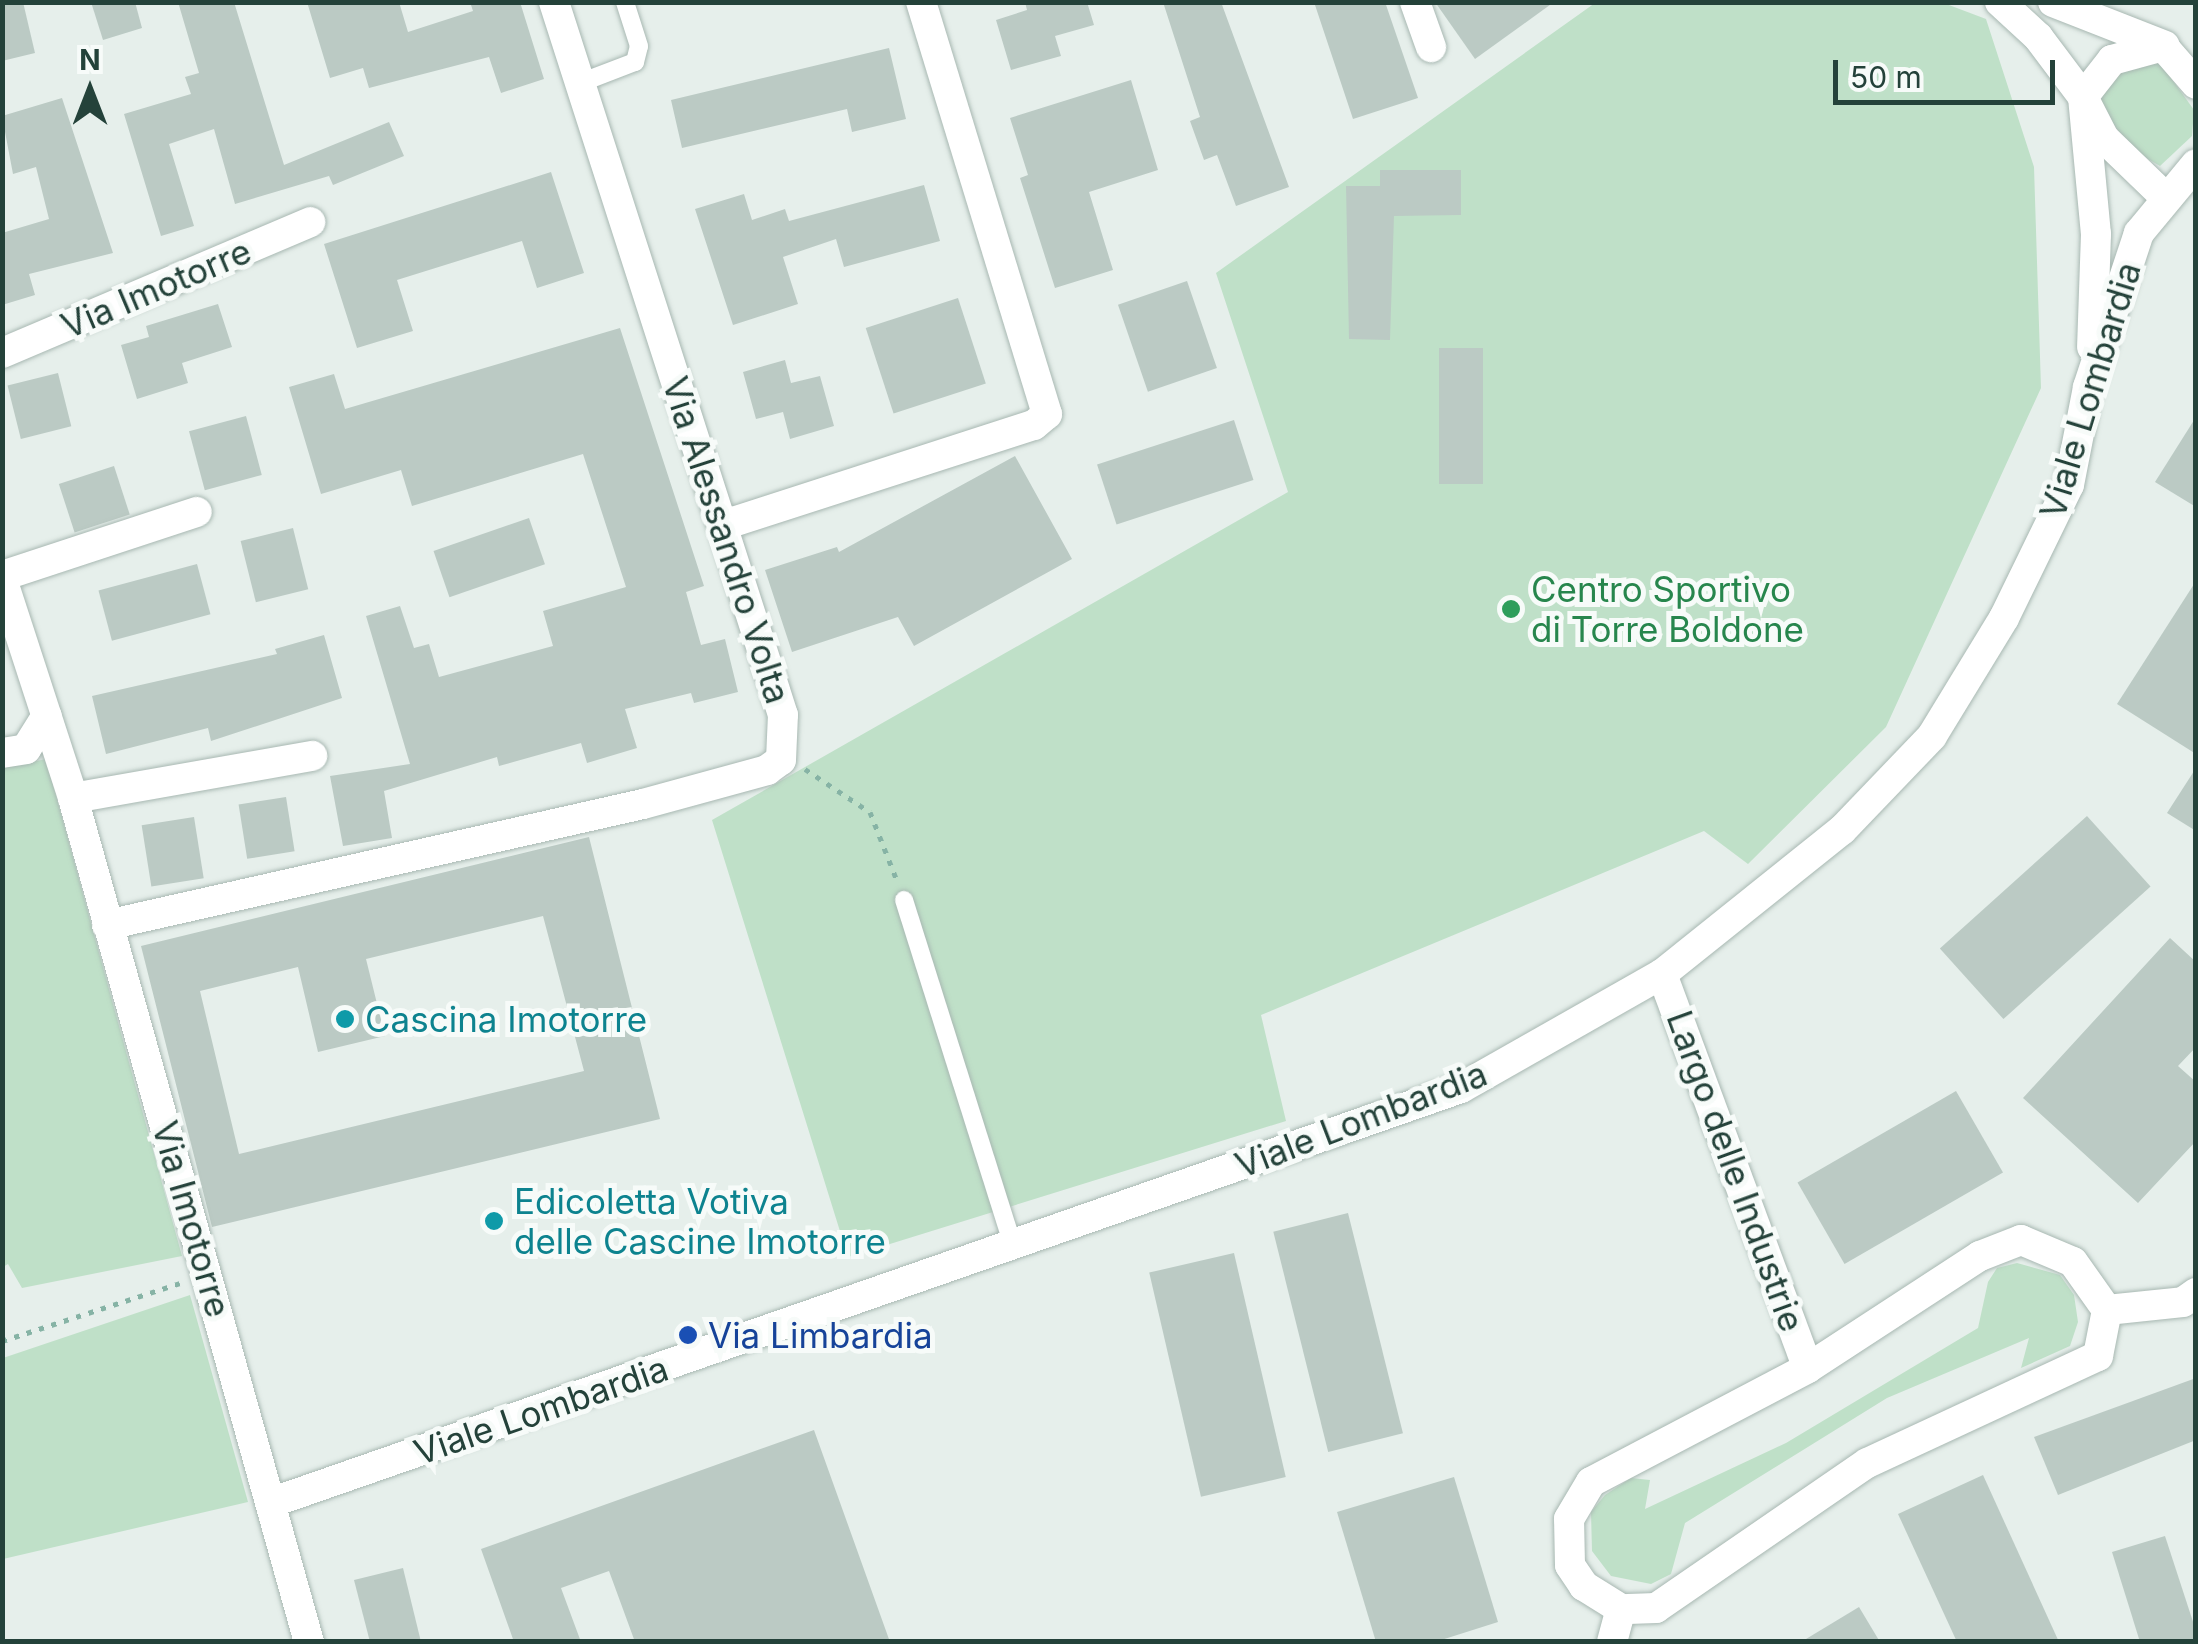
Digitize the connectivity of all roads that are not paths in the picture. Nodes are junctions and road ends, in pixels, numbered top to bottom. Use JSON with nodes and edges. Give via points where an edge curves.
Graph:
{"nodes":[{"id":1,"x":554,"y":2,"type":"edge"},
{"id":2,"x":626,"y":2,"type":"edge"},
{"id":3,"x":921,"y":2,"type":"edge"},
{"id":4,"x":1415,"y":2,"type":"edge"},
{"id":5,"x":2000,"y":2,"type":"edge"},
{"id":6,"x":2053,"y":2,"type":"edge"},
{"id":7,"x":2164,"y":46,"type":"junction"},
{"id":8,"x":1431,"y":47,"type":"dead end"},
{"id":9,"x":2196,"y":58,"type":"edge"},
{"id":10,"x":580,"y":83,"type":"junction"},
{"id":11,"x":2196,"y":84,"type":"edge"},
{"id":12,"x":2083,"y":97,"type":"junction"},
{"id":13,"x":2196,"y":164,"type":"edge"},
{"id":14,"x":2165,"y":197,"type":"junction"},
{"id":15,"x":310,"y":222,"type":"dead end"},
{"id":16,"x":2,"y":353,"type":"edge"},
{"id":17,"x":2088,"y":387,"type":"junction"},
{"id":18,"x":197,"y":512,"type":"dead end"},
{"id":19,"x":722,"y":520,"type":"junction"},
{"id":20,"x":2,"y":577,"type":"edge"},
{"id":21,"x":47,"y":716,"type":"junction"},
{"id":22,"x":2,"y":754,"type":"edge"},
{"id":23,"x":312,"y":756,"type":"dead end"},
{"id":24,"x":73,"y":798,"type":"junction"},
{"id":25,"x":904,"y":900,"type":"road end"},
{"id":26,"x":107,"y":925,"type":"junction"},
{"id":27,"x":1662,"y":974,"type":"junction"},
{"id":28,"x":1013,"y":1246,"type":"junction"},
{"id":29,"x":2196,"y":1293,"type":"edge"},
{"id":30,"x":2107,"y":1310,"type":"junction"},
{"id":31,"x":1808,"y":1368,"type":"junction"},
{"id":32,"x":273,"y":1502,"type":"junction"},
{"id":33,"x":1621,"y":1609,"type":"junction"},
{"id":34,"x":309,"y":1642,"type":"edge"},
{"id":35,"x":1612,"y":1642,"type":"edge"}],
"edges":[{"from":1,"to":10,"type":"street","name":"Via Alessandro Volta"},
{"from":2,"to":10,"type":"lane","via":[[639,46],[635,62]]},
{"from":3,"to":19,"type":"street","via":[[1047,414],[1034,425],[733,522]]},
{"from":4,"to":8,"type":"street"},
{"from":5,"to":12,"type":"street","via":[[2038,37]]},
{"from":6,"to":7,"type":"street"},
{"from":7,"to":9,"type":"street"},
{"from":7,"to":11,"type":"street"},
{"from":7,"to":12,"type":"street","via":[[2112,60]]},
{"from":10,"to":19,"type":"street","name":"Via Alessandro Volta"},
{"from":12,"to":14,"type":"street","via":[[2104,138]]},
{"from":12,"to":17,"type":"street","via":[[2096,234]]},
{"from":13,"to":14,"type":"street","name":"Viale Lombardia"},
{"from":14,"to":17,"type":"street","name":"Viale Lombardia","via":[[2140,233]]},
{"from":15,"to":16,"type":"street","name":"Via Imotorre"},
{"from":17,"to":27,"type":"street","name":"Viale Lombardia","via":[[2068,485],[2004,618],[1932,736],[1842,830]]},
{"from":18,"to":20,"type":"street"},
{"from":19,"to":26,"type":"street","name":"Via Alessandro Volta","via":[[783,715],[783,754],[767,770]]},
{"from":20,"to":21,"type":"street","name":"Via Imotorre"},
{"from":21,"to":22,"type":"street","via":[[26,748]]},
{"from":21,"to":24,"type":"street","name":"Via Imotorre"},
{"from":23,"to":24,"type":"street"},
{"from":24,"to":26,"type":"street","name":"Via Imotorre"},
{"from":25,"to":28,"type":"lane"},
{"from":26,"to":32,"type":"street","name":"Via Imotorre"},
{"from":27,"to":28,"type":"street","name":"Viale Lombardia","via":[[1461,1088]]},
{"from":27,"to":31,"type":"street","name":"Largo delle Industrie"},
{"from":28,"to":32,"type":"street","name":"Viale Lombardia"},
{"from":29,"to":30,"type":"street","via":[[2182,1302]]},
{"from":30,"to":31,"type":"street","name":"Largo delle Industrie","via":[[2073,1262],[2020,1240],[1980,1256]]},
{"from":30,"to":33,"type":"street","via":[[2098,1356],[1867,1462],[1656,1608]]},
{"from":31,"to":33,"type":"street","name":"Largo delle Industrie","via":[[1590,1482],[1570,1519],[1570,1565],[1584,1586]]},
{"from":32,"to":34,"type":"street","name":"Via Imotorre"},
{"from":33,"to":35,"type":"street"}]}
